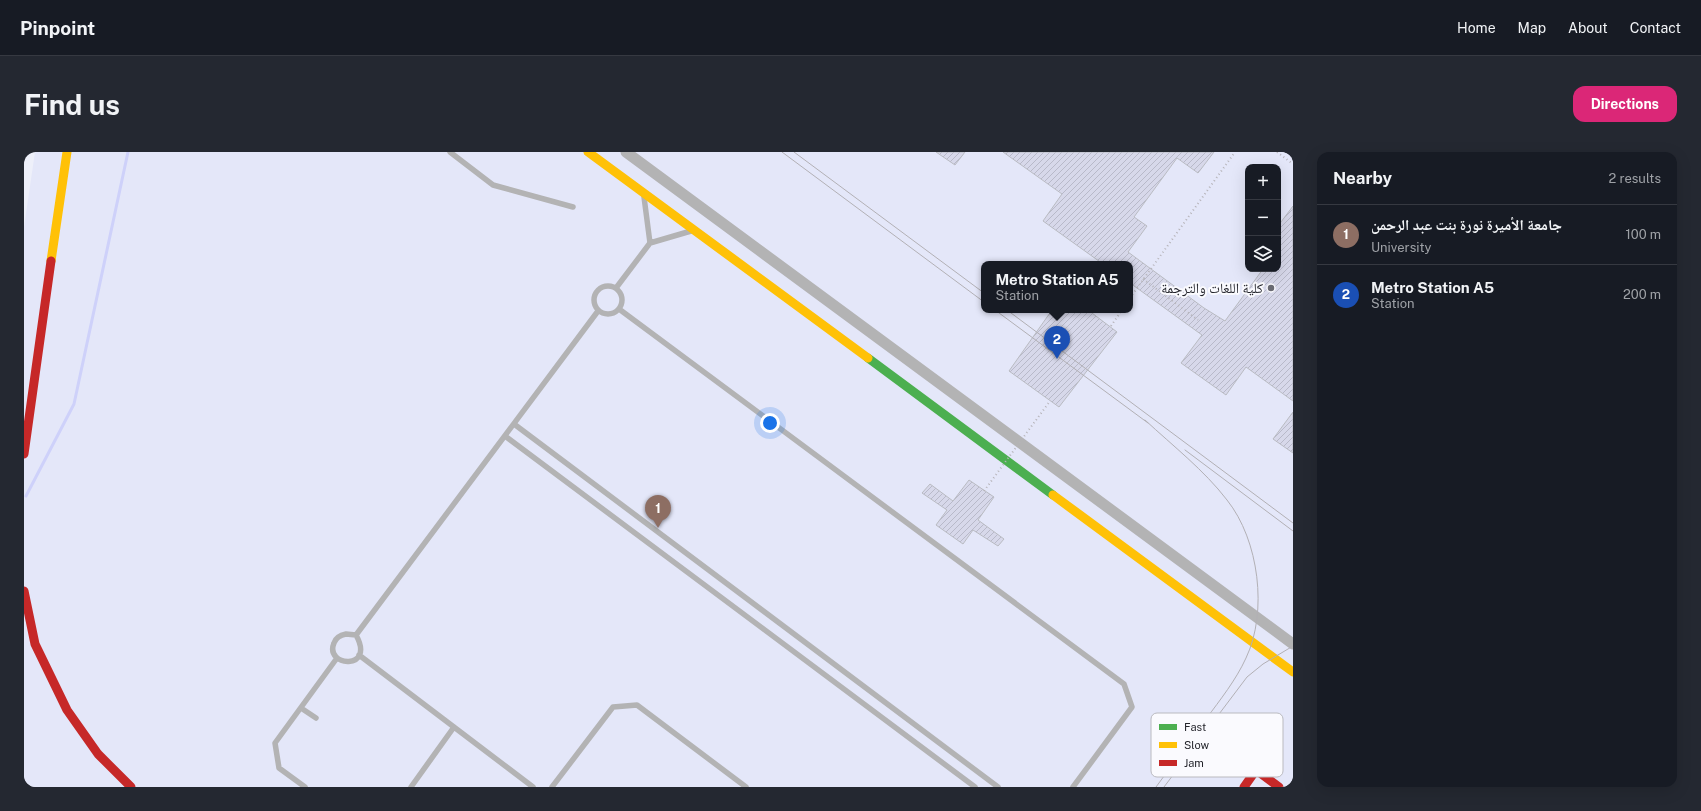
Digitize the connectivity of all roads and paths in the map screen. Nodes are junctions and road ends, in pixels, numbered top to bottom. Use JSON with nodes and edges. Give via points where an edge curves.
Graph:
{"nodes":[{"id":1,"x":67,"y":152,"type":"edge"},
{"id":2,"x":450,"y":152,"type":"edge"},
{"id":3,"x":588,"y":152,"type":"edge"},
{"id":4,"x":626,"y":152,"type":"edge"},
{"id":5,"x":1236,"y":152,"type":"edge"},
{"id":6,"x":1277,"y":152,"type":"edge"},
{"id":7,"x":1293,"y":164,"type":"edge"},
{"id":8,"x":643,"y":193,"type":"junction"},
{"id":9,"x":573,"y":207,"type":"dead end"},
{"id":10,"x":693,"y":230,"type":"junction"},
{"id":11,"x":650,"y":243,"type":"junction"},
{"id":12,"x":1143,"y":279,"type":"junction"},
{"id":13,"x":616,"y":288,"type":"junction"},
{"id":14,"x":1133,"y":294,"type":"edge"},
{"id":15,"x":619,"y":309,"type":"junction"},
{"id":16,"x":598,"y":311,"type":"junction"},
{"id":17,"x":1120,"y":313,"type":"edge"},
{"id":18,"x":1198,"y":320,"type":"dead end"},
{"id":19,"x":1111,"y":326,"type":"dead end"},
{"id":20,"x":1050,"y":402,"type":"dead end"},
{"id":21,"x":514,"y":424,"type":"junction"},
{"id":22,"x":505,"y":436,"type":"junction"},
{"id":23,"x":24,"y":454,"type":"edge"},
{"id":24,"x":984,"y":491,"type":"dead end"},
{"id":25,"x":24,"y":591,"type":"edge"},
{"id":26,"x":356,"y":635,"type":"junction"},
{"id":27,"x":1293,"y":644,"type":"edge"},
{"id":28,"x":359,"y":656,"type":"junction"},
{"id":29,"x":337,"y":658,"type":"junction"},
{"id":30,"x":1293,"y":672,"type":"edge"},
{"id":31,"x":301,"y":708,"type":"junction"},
{"id":32,"x":316,"y":718,"type":"dead end"},
{"id":33,"x":454,"y":727,"type":"junction"},
{"id":34,"x":1251,"y":777,"type":"edge"},
{"id":35,"x":1265,"y":777,"type":"edge"},
{"id":36,"x":739,"y":785,"type":"edge"},
{"id":37,"x":131,"y":787,"type":"edge"},
{"id":38,"x":305,"y":787,"type":"edge"},
{"id":39,"x":410,"y":787,"type":"edge"},
{"id":40,"x":533,"y":787,"type":"edge"},
{"id":41,"x":552,"y":787,"type":"edge"},
{"id":42,"x":746,"y":787,"type":"edge"},
{"id":43,"x":975,"y":787,"type":"edge"},
{"id":44,"x":998,"y":787,"type":"edge"},
{"id":45,"x":1073,"y":787,"type":"edge"},
{"id":46,"x":1244,"y":787,"type":"edge"},
{"id":47,"x":1279,"y":787,"type":"edge"}],
"edges":[{"from":1,"to":23,"type":"street"},
{"from":2,"to":9,"type":"lane","via":[[493,185]]},
{"from":3,"to":8,"type":"street"},
{"from":4,"to":27,"type":"street"},
{"from":5,"to":12,"type":"path"},
{"from":6,"to":7,"type":"path"},
{"from":8,"to":10,"type":"street"},
{"from":8,"to":11,"type":"lane"},
{"from":10,"to":11,"type":"lane"},
{"from":10,"to":30,"type":"street"},
{"from":11,"to":13,"type":"lane"},
{"from":12,"to":14,"type":"path"},
{"from":12,"to":18,"type":"path"},
{"from":13,"to":15,"type":"lane","via":[[622,296],[622,305]]},
{"from":13,"to":16,"type":"lane","via":[[607,286],[598,290],[594,302]]},
{"from":15,"to":16,"type":"lane","via":[[607,315]]},
{"from":15,"to":45,"type":"lane","via":[[1124,684],[1132,707]]},
{"from":16,"to":21,"type":"lane"},
{"from":17,"to":19,"type":"path"},
{"from":20,"to":24,"type":"path","bridge":true},
{"from":21,"to":22,"type":"lane"},
{"from":21,"to":44,"type":"lane"},
{"from":22,"to":26,"type":"lane"},
{"from":22,"to":43,"type":"lane"},
{"from":25,"to":37,"type":"street","via":[[35,644],[67,710],[98,754]]},
{"from":26,"to":28,"type":"lane","via":[[362,648]]},
{"from":26,"to":29,"type":"lane","via":[[346,634],[338,637],[333,645]]},
{"from":28,"to":29,"type":"lane","via":[[350,662]]},
{"from":28,"to":33,"type":"lane"},
{"from":29,"to":31,"type":"lane"},
{"from":31,"to":32,"type":"lane"},
{"from":31,"to":38,"type":"lane","via":[[275,743],[279,768]]},
{"from":33,"to":39,"type":"lane"},
{"from":33,"to":40,"type":"lane"},
{"from":34,"to":46,"type":"street"},
{"from":35,"to":47,"type":"street"},
{"from":36,"to":41,"type":"lane","via":[[637,705],[613,707]]},
{"from":36,"to":42,"type":"lane"}]}
